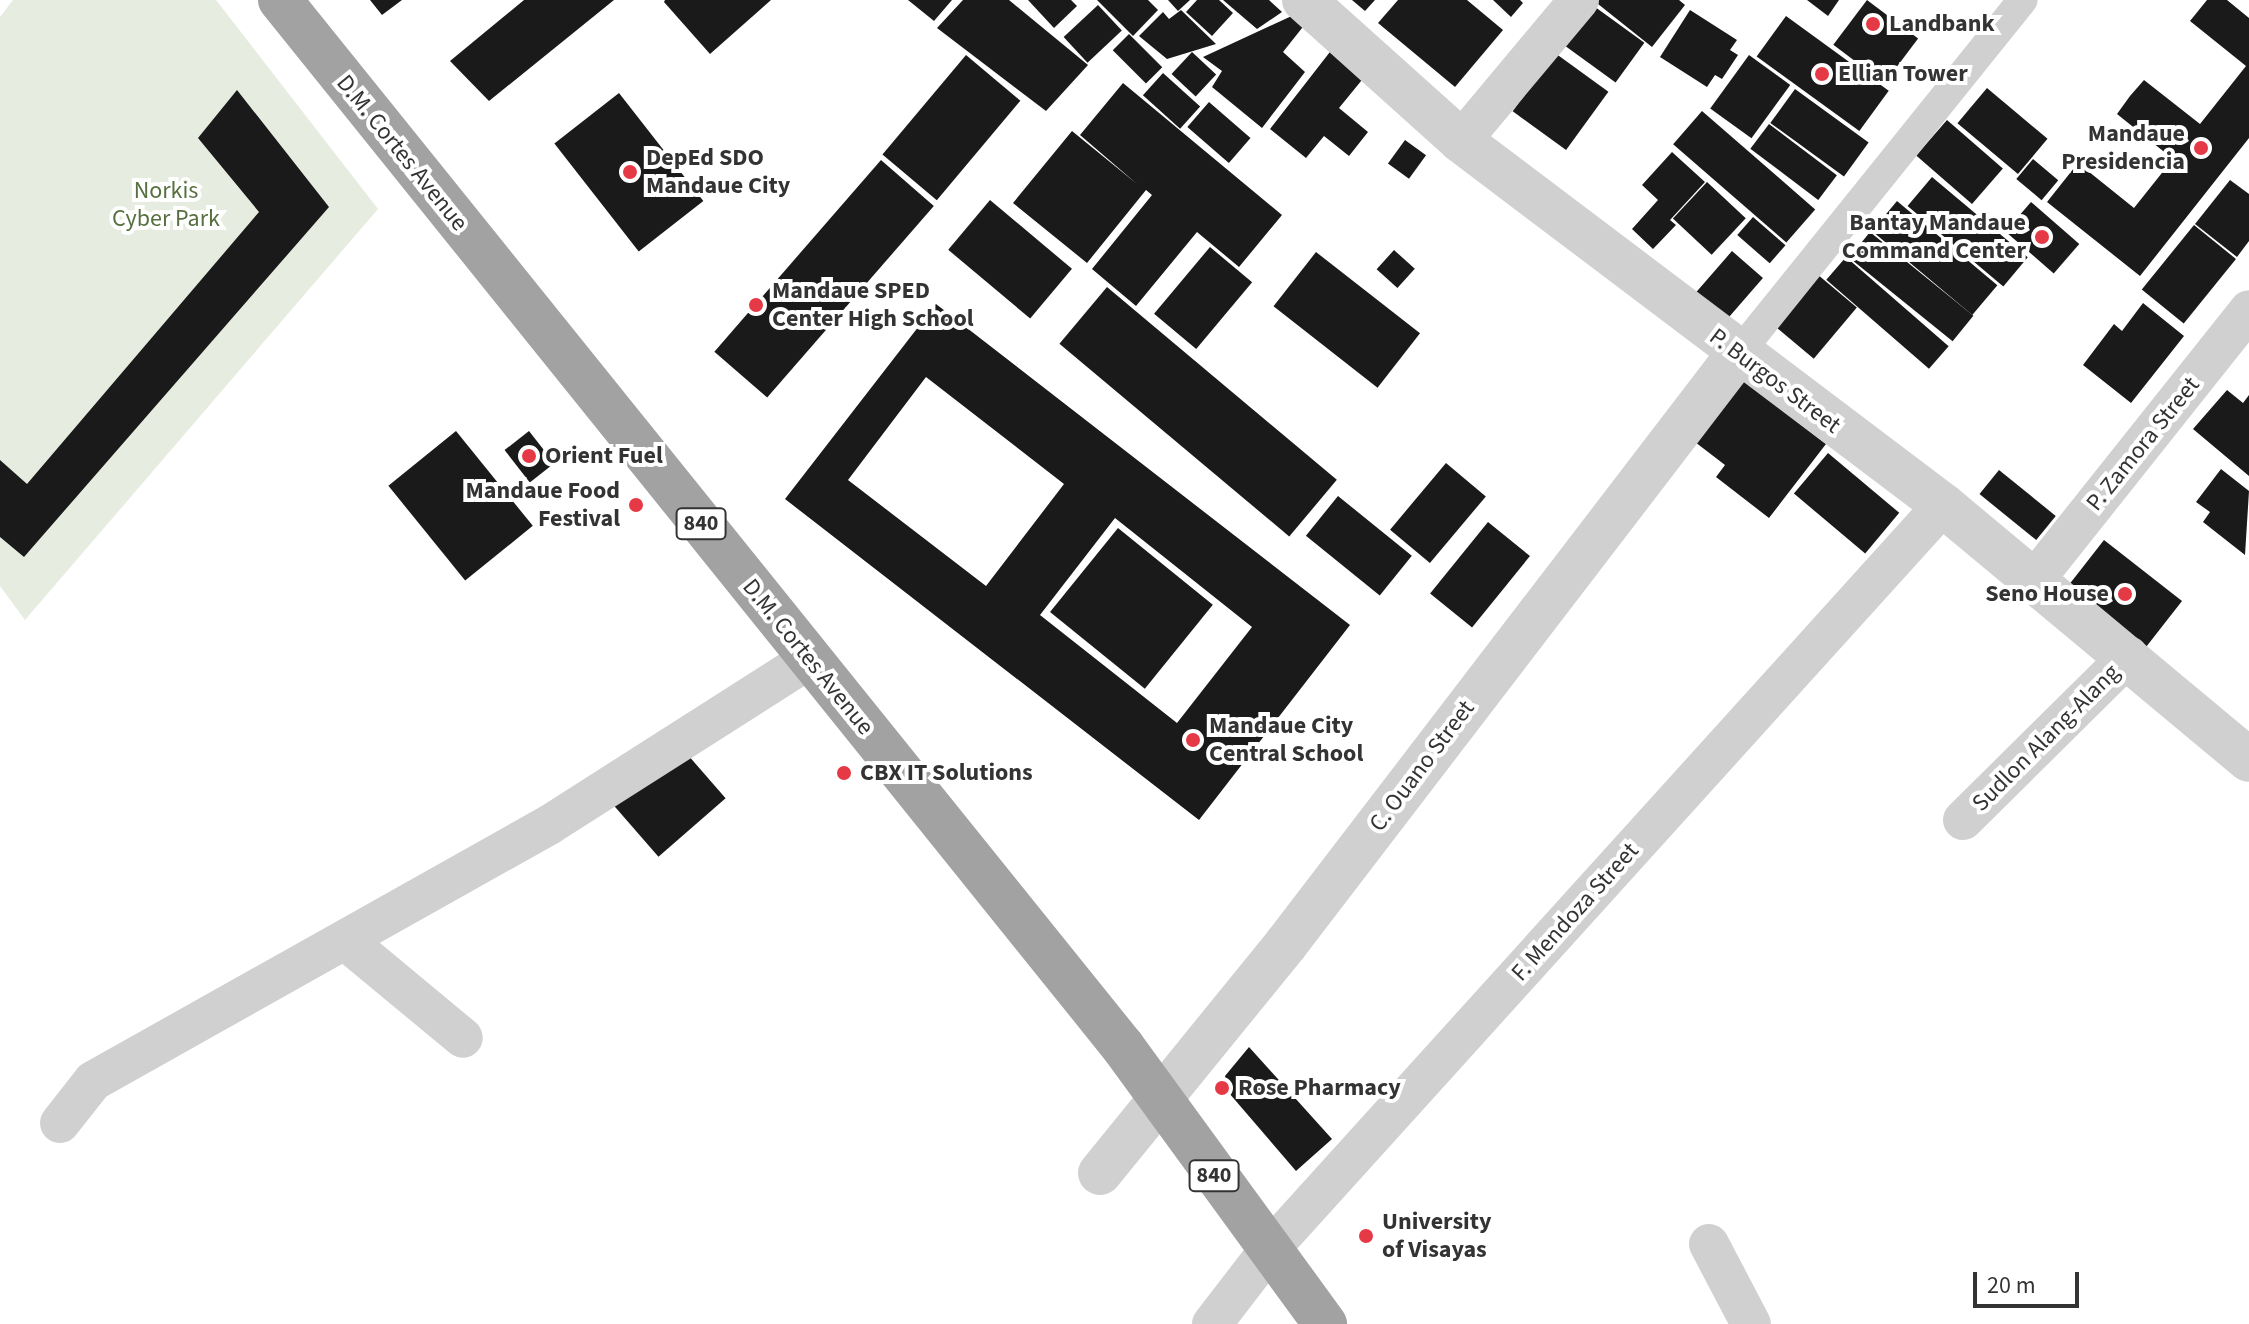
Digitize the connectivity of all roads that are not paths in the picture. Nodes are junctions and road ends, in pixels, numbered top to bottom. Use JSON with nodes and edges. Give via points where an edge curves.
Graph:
{"nodes":[{"id":1,"x":280,"y":0,"type":"edge"},
{"id":2,"x":1304,"y":0,"type":"edge"},
{"id":3,"x":1579,"y":0,"type":"edge"},
{"id":4,"x":2023,"y":0,"type":"edge"},
{"id":5,"x":1461,"y":141,"type":"junction"},
{"id":6,"x":2242,"y":334,"type":"edge"},
{"id":7,"x":1738,"y":354,"type":"junction"},
{"id":8,"x":1943,"y":505,"type":"junction"},
{"id":9,"x":2036,"y":578,"type":"junction"},
{"id":10,"x":2129,"y":656,"type":"junction"},
{"id":11,"x":810,"y":659,"type":"junction"},
{"id":12,"x":2249,"y":760,"type":"edge"},
{"id":13,"x":1963,"y":820,"type":"dead end"},
{"id":14,"x":345,"y":940,"type":"junction"},
{"id":15,"x":463,"y":1038,"type":"dead end"},
{"id":16,"x":1160,"y":1101,"type":"junction"},
{"id":17,"x":60,"y":1123,"type":"dead end"},
{"id":18,"x":1100,"y":1173,"type":"dead end"},
{"id":19,"x":1709,"y":1244,"type":"dead end"},
{"id":20,"x":1269,"y":1250,"type":"junction"},
{"id":21,"x":1212,"y":1324,"type":"edge"},
{"id":22,"x":1325,"y":1324,"type":"edge"},
{"id":23,"x":1751,"y":1324,"type":"edge"}],
"edges":[{"from":1,"to":11,"type":"highway","name":"D.M. Cortes Avenue","number":"840"},
{"from":2,"to":5,"type":"street","name":"P. Burgos Street"},
{"from":3,"to":5,"type":"street"},
{"from":4,"to":7,"type":"street"},
{"from":5,"to":7,"type":"street","name":"P. Burgos Street"},
{"from":6,"to":9,"type":"street","name":"P. Zamora Street"},
{"from":7,"to":8,"type":"street","name":"P. Burgos Street"},
{"from":7,"to":16,"type":"street","name":"C. Ouano Street"},
{"from":8,"to":9,"type":"street","name":"P. Burgos Street"},
{"from":8,"to":20,"type":"street","name":"F. Mendoza Street"},
{"from":9,"to":10,"type":"street","name":"P. Burgos Street"},
{"from":10,"to":12,"type":"street","name":"P. Burgos Street"},
{"from":10,"to":13,"type":"street","name":"Sudlon Alang-Alang"},
{"from":11,"to":14,"type":"street","via":[[549,825]]},
{"from":11,"to":16,"type":"highway","name":"D.M. Cortes Avenue","number":"840"},
{"from":14,"to":15,"type":"street"},
{"from":14,"to":17,"type":"street","via":[[93,1081]]},
{"from":16,"to":18,"type":"street","name":"C. Ouano Street"},
{"from":16,"to":20,"type":"highway","name":"D.M. Cortes Avenue","number":"840"},
{"from":19,"to":23,"type":"street"},
{"from":20,"to":21,"type":"street","name":"F. Mendoza Street"},
{"from":20,"to":22,"type":"highway","name":"D.M. Cortes Avenue","number":"840"}]}
